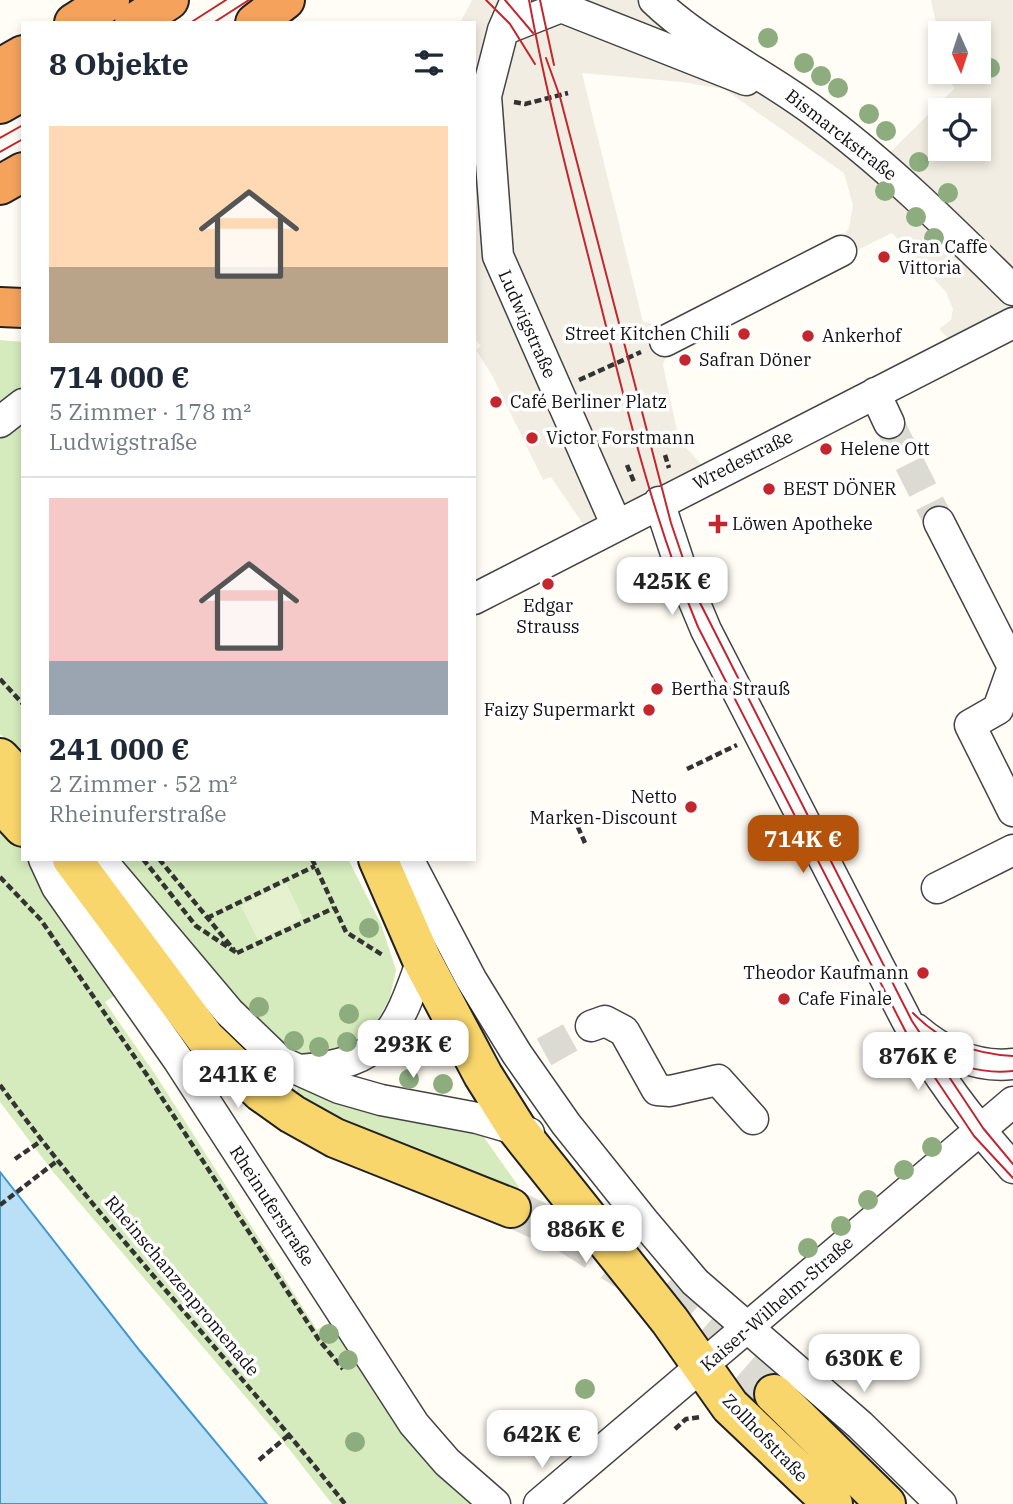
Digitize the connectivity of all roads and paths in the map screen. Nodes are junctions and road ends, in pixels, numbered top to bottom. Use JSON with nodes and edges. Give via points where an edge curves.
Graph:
{"nodes":[{"id":1,"x":110,"y":0,"type":"edge"},
{"id":2,"x":169,"y":0,"type":"edge"},
{"id":3,"x":285,"y":0,"type":"edge"},
{"id":4,"x":516,"y":0,"type":"edge"},
{"id":5,"x":654,"y":0,"type":"edge"},
{"id":6,"x":78,"y":21,"type":"edge"},
{"id":7,"x":137,"y":21,"type":"edge"},
{"id":8,"x":258,"y":21,"type":"edge"},
{"id":9,"x":503,"y":30,"type":"junction"},
{"id":10,"x":21,"y":56,"type":"edge"},
{"id":11,"x":0,"y":68,"type":"edge"},
{"id":12,"x":21,"y":92,"type":"edge"},
{"id":13,"x":568,"y":93,"type":"dead end"},
{"id":14,"x":793,"y":96,"type":"junction"},
{"id":15,"x":480,"y":99,"type":"edge"},
{"id":16,"x":0,"y":104,"type":"edge"},
{"id":17,"x":21,"y":173,"type":"edge"},
{"id":18,"x":0,"y":185,"type":"edge"},
{"id":19,"x":841,"y":251,"type":"dead end"},
{"id":20,"x":486,"y":255,"type":"edge"},
{"id":21,"x":1013,"y":290,"type":"edge"},
{"id":22,"x":1013,"y":323,"type":"edge"},
{"id":23,"x":665,"y":341,"type":"joint"},
{"id":24,"x":557,"y":391,"type":"junction"},
{"id":25,"x":875,"y":393,"type":"junction"},
{"id":26,"x":21,"y":406,"type":"edge"},
{"id":27,"x":0,"y":422,"type":"edge"},
{"id":28,"x":889,"y":423,"type":"tunnel mouth"},
{"id":29,"x":665,"y":455,"type":"dead end"},
{"id":30,"x":627,"y":465,"type":"dead end"},
{"id":31,"x":670,"y":469,"type":"dead end"},
{"id":32,"x":634,"y":482,"type":"dead end"},
{"id":33,"x":659,"y":502,"type":"junction"},
{"id":34,"x":614,"y":517,"type":"junction"},
{"id":35,"x":939,"y":522,"type":"tunnel mouth"},
{"id":36,"x":476,"y":585,"type":"edge"},
{"id":37,"x":476,"y":598,"type":"edge"},
{"id":38,"x":0,"y":680,"type":"edge"},
{"id":39,"x":21,"y":702,"type":"edge"},
{"id":40,"x":759,"y":733,"type":"junction"},
{"id":41,"x":0,"y":758,"type":"edge"},
{"id":42,"x":687,"y":769,"type":"dead end"},
{"id":43,"x":21,"y":781,"type":"edge"},
{"id":44,"x":0,"y":802,"type":"edge"},
{"id":45,"x":1013,"y":811,"type":"edge"},
{"id":46,"x":587,"y":820,"type":"dead end"},
{"id":47,"x":21,"y":825,"type":"edge"},
{"id":48,"x":585,"y":844,"type":"dead end"},
{"id":49,"x":1013,"y":850,"type":"edge"},
{"id":50,"x":71,"y":861,"type":"edge"},
{"id":51,"x":145,"y":861,"type":"edge"},
{"id":52,"x":161,"y":861,"type":"edge"},
{"id":53,"x":313,"y":861,"type":"edge"},
{"id":54,"x":379,"y":861,"type":"edge"},
{"id":55,"x":409,"y":861,"type":"edge"},
{"id":56,"x":315,"y":866,"type":"junction"},
{"id":57,"x":0,"y":877,"type":"edge"},
{"id":58,"x":937,"y":888,"type":"dead end"},
{"id":59,"x":334,"y":908,"type":"junction"},
{"id":60,"x":207,"y":918,"type":"junction"},
{"id":61,"x":237,"y":953,"type":"junction"},
{"id":62,"x":406,"y":959,"type":"junction"},
{"id":63,"x":906,"y":1019,"type":"junction"},
{"id":64,"x":591,"y":1026,"type":"tunnel mouth"},
{"id":65,"x":1013,"y":1064,"type":"edge"},
{"id":66,"x":296,"y":1070,"type":"junction"},
{"id":67,"x":0,"y":1085,"type":"edge"},
{"id":68,"x":1013,"y":1102,"type":"edge"},
{"id":69,"x":753,"y":1119,"type":"dead end"},
{"id":70,"x":517,"y":1129,"type":"junction"},
{"id":71,"x":980,"y":1131,"type":"junction"},
{"id":72,"x":41,"y":1141,"type":"junction"},
{"id":73,"x":15,"y":1159,"type":"dead end"},
{"id":74,"x":57,"y":1161,"type":"junction"},
{"id":75,"x":595,"y":1162,"type":"junction"},
{"id":76,"x":1013,"y":1168,"type":"edge"},
{"id":77,"x":0,"y":1205,"type":"edge"},
{"id":78,"x":510,"y":1208,"type":"tunnel mouth"},
{"id":79,"x":748,"y":1328,"type":"junction"},
{"id":80,"x":703,"y":1367,"type":"junction"},
{"id":81,"x":344,"y":1371,"type":"dead end"},
{"id":82,"x":774,"y":1394,"type":"tunnel mouth"},
{"id":83,"x":715,"y":1422,"type":"dead end"},
{"id":84,"x":290,"y":1434,"type":"junction"},
{"id":85,"x":666,"y":1436,"type":"dead end"},
{"id":86,"x":258,"y":1461,"type":"dead end"},
{"id":87,"x":576,"y":1474,"type":"junction"},
{"id":88,"x":344,"y":1504,"type":"edge"},
{"id":89,"x":495,"y":1504,"type":"edge"},
{"id":90,"x":539,"y":1504,"type":"edge"},
{"id":91,"x":567,"y":1504,"type":"edge"},
{"id":92,"x":833,"y":1504,"type":"edge"},
{"id":93,"x":886,"y":1504,"type":"edge"},
{"id":94,"x":941,"y":1504,"type":"edge"}],
"edges":[{"from":1,"to":6,"type":"highway"},
{"from":2,"to":7,"type":"highway"},
{"from":3,"to":8,"type":"highway"},
{"from":4,"to":9,"type":"street","name":"Ludwigstraße"},
{"from":5,"to":14,"type":"street","name":"Bismarckstraße","via":[[692,32]]},
{"from":9,"to":14,"type":"street","via":[[561,7]]},
{"from":9,"to":15,"type":"street","name":"Ludwigstraße"},
{"from":10,"to":11,"type":"highway"},
{"from":12,"to":16,"type":"highway"},
{"from":13,"to":15,"type":"path","via":[[525,104]]},
{"from":14,"to":21,"type":"street","name":"Bismarckstraße","via":[[896,177]]},
{"from":15,"to":20,"type":"street","name":"Ludwigstraße"},
{"from":17,"to":18,"type":"highway"},
{"from":19,"to":23,"type":"street"},
{"from":20,"to":24,"type":"street","name":"Ludwigstraße"},
{"from":22,"to":25,"type":"street","name":"Wredestraße"},
{"from":23,"to":24,"type":"path"},
{"from":24,"to":34,"type":"street","name":"Ludwigstraße"},
{"from":25,"to":28,"type":"street"},
{"from":25,"to":33,"type":"street","name":"Wredestraße"},
{"from":26,"to":27,"type":"street"},
{"from":29,"to":31,"type":"path"},
{"from":30,"to":32,"type":"path"},
{"from":33,"to":34,"type":"street","name":"Wredestraße"},
{"from":33,"to":40,"type":"street","via":[[694,603]]},
{"from":34,"to":36,"type":"street"},
{"from":34,"to":37,"type":"street","name":"Wredestraße"},
{"from":35,"to":45,"type":"street","via":[[1013,667],[998,709],[970,725]]},
{"from":38,"to":39,"type":"path"},
{"from":40,"to":42,"type":"path"},
{"from":40,"to":63,"type":"street"},
{"from":41,"to":43,"type":"main road"},
{"from":44,"to":47,"type":"main road"},
{"from":46,"to":48,"type":"path","via":[[576,825]]},
{"from":49,"to":58,"type":"street"},
{"from":50,"to":66,"type":"street","via":[[248,1032]]},
{"from":50,"to":78,"type":"main road","via":[[206,1039],[261,1091],[335,1138]]},
{"from":50,"to":89,"type":"street","name":"Rheinuferstraße","via":[[57,887],[179,1061],[414,1424],[447,1462]]},
{"from":51,"to":61,"type":"path","via":[[196,926]]},
{"from":52,"to":60,"type":"path"},
{"from":53,"to":56,"type":"path"},
{"from":54,"to":62,"type":"main road","name":"Zollhofstraße"},
{"from":55,"to":75,"type":"street","via":[[471,979],[534,1059]]},
{"from":56,"to":59,"type":"path"},
{"from":56,"to":60,"type":"path"},
{"from":57,"to":81,"type":"path","via":[[41,920]]},
{"from":59,"to":61,"type":"path"},
{"from":59,"to":62,"type":"path","via":[[346,932]]},
{"from":60,"to":61,"type":"path"},
{"from":62,"to":66,"type":"street","via":[[399,1021],[384,1041],[344,1063]]},
{"from":62,"to":70,"type":"main road","name":"Zollhofstraße"},
{"from":63,"to":65,"type":"street","via":[[951,1054],[975,1062]]},
{"from":63,"to":71,"type":"street","via":[[935,1071]]},
{"from":64,"to":69,"type":"street","via":[[605,1021],[624,1031],[657,1090],[718,1080]]},
{"from":66,"to":70,"type":"street","via":[[381,1100]]},
{"from":67,"to":72,"type":"path","name":"Rheinschanzenpromenade"},
{"from":68,"to":71,"type":"street","name":"Kaiser-Wilhelm-Straße"},
{"from":70,"to":75,"type":"street"},
{"from":70,"to":80,"type":"main road","name":"Zollhofstraße"},
{"from":71,"to":76,"type":"street"},
{"from":71,"to":79,"type":"street","name":"Kaiser-Wilhelm-Straße"},
{"from":72,"to":73,"type":"path"},
{"from":72,"to":74,"type":"path","name":"Rheinschanzenpromenade"},
{"from":74,"to":77,"type":"path"},
{"from":74,"to":84,"type":"path","name":"Rheinschanzenpromenade"},
{"from":75,"to":79,"type":"street","via":[[695,1282]]},
{"from":79,"to":80,"type":"street","name":"Kaiser-Wilhelm-Straße"},
{"from":79,"to":94,"type":"street","via":[[860,1425]]},
{"from":80,"to":87,"type":"street","name":"Kaiser-Wilhelm-Straße"},
{"from":80,"to":92,"type":"main road","name":"Zollhofstraße","via":[[730,1406]]},
{"from":82,"to":93,"type":"main road"},
{"from":83,"to":85,"type":"path","via":[[702,1417],[686,1419]]},
{"from":84,"to":86,"type":"path"},
{"from":84,"to":88,"type":"path","name":"Rheinschanzenpromenade"},
{"from":87,"to":90,"type":"street","name":"Kaiser-Wilhelm-Straße"},
{"from":87,"to":91,"type":"street"}]}
